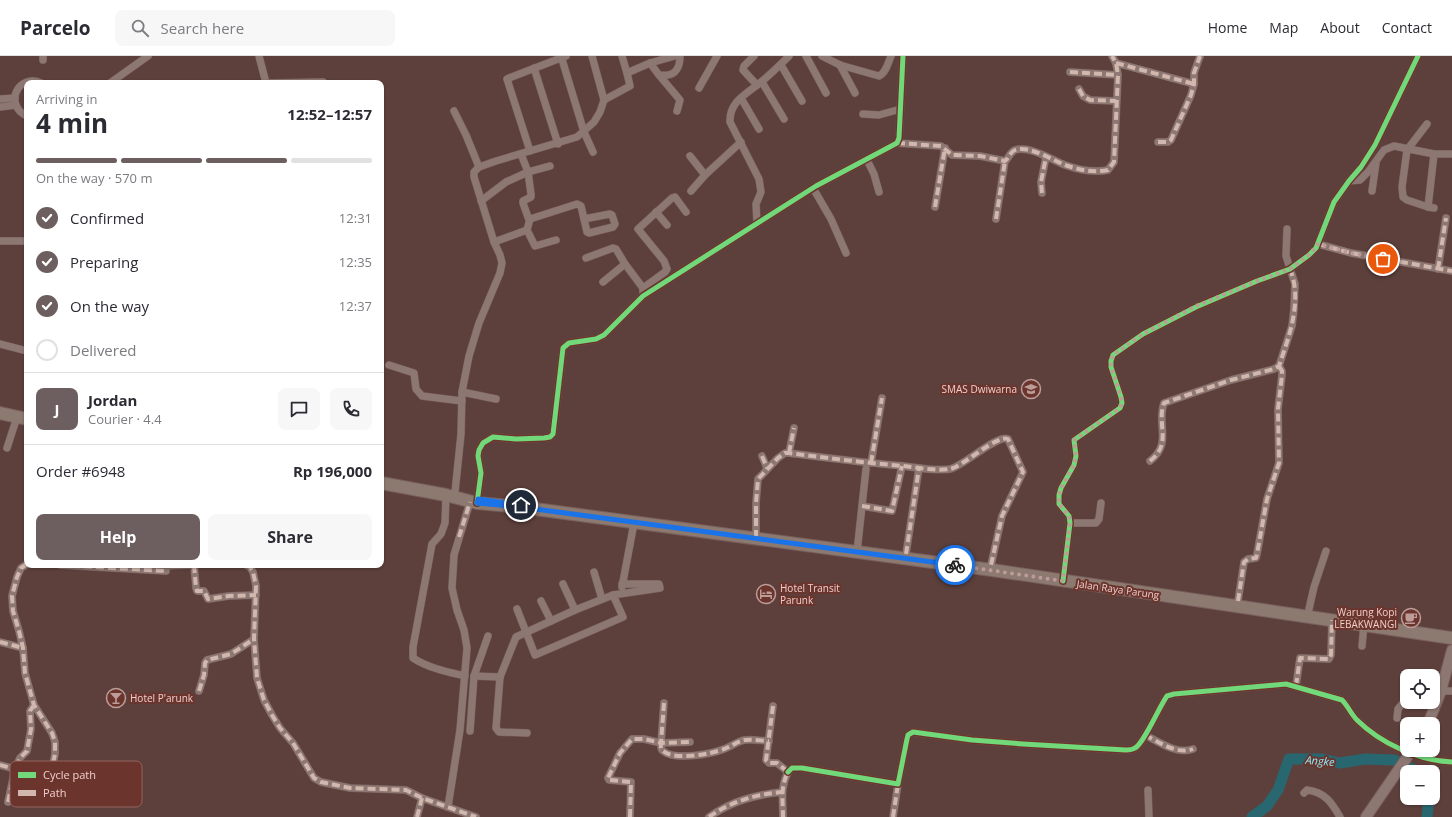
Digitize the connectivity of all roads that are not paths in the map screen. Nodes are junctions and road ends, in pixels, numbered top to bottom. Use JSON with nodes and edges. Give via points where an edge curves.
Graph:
{"nodes":[{"id":1,"x":148,"y":56,"type":"edge"},
{"id":2,"x":259,"y":56,"type":"edge"},
{"id":3,"x":592,"y":56,"type":"edge"},
{"id":4,"x":622,"y":56,"type":"edge"},
{"id":5,"x":675,"y":56,"type":"edge"},
{"id":6,"x":680,"y":56,"type":"edge"},
{"id":7,"x":717,"y":56,"type":"edge"},
{"id":8,"x":754,"y":56,"type":"edge"},
{"id":9,"x":789,"y":56,"type":"edge"},
{"id":10,"x":806,"y":56,"type":"edge"},
{"id":11,"x":822,"y":56,"type":"edge"},
{"id":12,"x":891,"y":56,"type":"edge"},
{"id":13,"x":1112,"y":56,"type":"edge"},
{"id":14,"x":1200,"y":56,"type":"edge"},
{"id":15,"x":1418,"y":56,"type":"edge"},
{"id":16,"x":563,"y":57,"type":"edge"},
{"id":17,"x":901,"y":57,"type":"edge"},
{"id":18,"x":1116,"y":63,"type":"junction"},
{"id":19,"x":650,"y":64,"type":"junction"},
{"id":20,"x":781,"y":65,"type":"junction"},
{"id":21,"x":840,"y":65,"type":"junction"},
{"id":22,"x":534,"y":68,"type":"junction"},
{"id":23,"x":1070,"y":72,"type":"dead end"},
{"id":24,"x":627,"y":73,"type":"junction"},
{"id":25,"x":659,"y":75,"type":"junction"},
{"id":26,"x":1118,"y":75,"type":"junction"},
{"id":27,"x":114,"y":80,"type":"edge"},
{"id":28,"x":265,"y":80,"type":"edge"},
{"id":29,"x":759,"y":83,"type":"junction"},
{"id":30,"x":24,"y":84,"type":"edge"},
{"id":31,"x":1194,"y":84,"type":"junction"},
{"id":32,"x":699,"y":88,"type":"dead end"},
{"id":33,"x":1079,"y":89,"type":"dead end"},
{"id":34,"x":826,"y":93,"type":"dead end"},
{"id":35,"x":855,"y":93,"type":"dead end"},
{"id":36,"x":741,"y":98,"type":"junction"},
{"id":37,"x":0,"y":99,"type":"edge"},
{"id":38,"x":604,"y":100,"type":"junction"},
{"id":39,"x":15,"y":101,"type":"junction"},
{"id":40,"x":802,"y":101,"type":"dead end"},
{"id":41,"x":1116,"y":101,"type":"junction"},
{"id":42,"x":0,"y":107,"type":"edge"},
{"id":43,"x":454,"y":111,"type":"dead end"},
{"id":44,"x":677,"y":111,"type":"dead end"},
{"id":45,"x":900,"y":112,"type":"junction"},
{"id":46,"x":24,"y":114,"type":"edge"},
{"id":47,"x":863,"y":114,"type":"dead end"},
{"id":48,"x":784,"y":119,"type":"dead end"},
{"id":49,"x":1427,"y":124,"type":"dead end"},
{"id":50,"x":759,"y":129,"type":"dead end"},
{"id":51,"x":584,"y":132,"type":"junction"},
{"id":52,"x":740,"y":142,"type":"junction"},
{"id":53,"x":1158,"y":142,"type":"dead end"},
{"id":54,"x":897,"y":143,"type":"junction"},
{"id":55,"x":558,"y":144,"type":"junction"},
{"id":56,"x":945,"y":148,"type":"junction"},
{"id":57,"x":1407,"y":150,"type":"junction"},
{"id":58,"x":530,"y":151,"type":"junction"},
{"id":59,"x":593,"y":152,"type":"dead end"},
{"id":60,"x":521,"y":154,"type":"junction"},
{"id":61,"x":1434,"y":154,"type":"junction"},
{"id":62,"x":1452,"y":154,"type":"edge"},
{"id":63,"x":690,"y":156,"type":"dead end"},
{"id":64,"x":1046,"y":157,"type":"junction"},
{"id":65,"x":867,"y":160,"type":"junction"},
{"id":66,"x":1005,"y":161,"type":"junction"},
{"id":67,"x":1376,"y":161,"type":"junction"},
{"id":68,"x":550,"y":166,"type":"dead end"},
{"id":69,"x":479,"y":167,"type":"junction"},
{"id":70,"x":528,"y":172,"type":"junction"},
{"id":71,"x":705,"y":175,"type":"junction"},
{"id":72,"x":1349,"y":180,"type":"junction"},
{"id":73,"x":813,"y":188,"type":"junction"},
{"id":74,"x":691,"y":191,"type":"dead end"},
{"id":75,"x":1372,"y":191,"type":"dead end"},
{"id":76,"x":879,"y":192,"type":"dead end"},
{"id":77,"x":1042,"y":193,"type":"dead end"},
{"id":78,"x":482,"y":201,"type":"junction"},
{"id":79,"x":935,"y":207,"type":"dead end"},
{"id":80,"x":656,"y":212,"type":"junction"},
{"id":81,"x":686,"y":212,"type":"dead end"},
{"id":82,"x":1446,"y":218,"type":"dead end"},
{"id":83,"x":584,"y":219,"type":"dead end"},
{"id":84,"x":996,"y":219,"type":"dead end"},
{"id":85,"x":529,"y":220,"type":"junction"},
{"id":86,"x":757,"y":222,"type":"junction"},
{"id":87,"x":667,"y":225,"type":"dead end"},
{"id":88,"x":1287,"y":229,"type":"dead end"},
{"id":89,"x":527,"y":230,"type":"junction"},
{"id":90,"x":556,"y":240,"type":"dead end"},
{"id":91,"x":0,"y":241,"type":"edge"},
{"id":92,"x":24,"y":241,"type":"edge"},
{"id":93,"x":494,"y":242,"type":"junction"},
{"id":94,"x":1318,"y":244,"type":"junction"},
{"id":95,"x":846,"y":253,"type":"dead end"},
{"id":96,"x":586,"y":258,"type":"dead end"},
{"id":97,"x":625,"y":264,"type":"junction"},
{"id":98,"x":1290,"y":269,"type":"junction"},
{"id":99,"x":1438,"y":269,"type":"junction"},
{"id":100,"x":1452,"y":271,"type":"edge"},
{"id":101,"x":603,"y":282,"type":"dead end"},
{"id":102,"x":643,"y":288,"type":"junction"},
{"id":103,"x":643,"y":296,"type":"junction"},
{"id":104,"x":0,"y":344,"type":"edge"},
{"id":105,"x":24,"y":350,"type":"edge"},
{"id":106,"x":389,"y":365,"type":"dead end"},
{"id":107,"x":1279,"y":366,"type":"junction"},
{"id":108,"x":462,"y":392,"type":"junction"},
{"id":109,"x":882,"y":398,"type":"dead end"},
{"id":110,"x":496,"y":399,"type":"dead end"},
{"id":111,"x":462,"y":401,"type":"junction"},
{"id":112,"x":0,"y":406,"type":"edge"},
{"id":113,"x":0,"y":413,"type":"edge"},
{"id":114,"x":24,"y":416,"type":"edge"},
{"id":115,"x":794,"y":428,"type":"dead end"},
{"id":116,"x":7,"y":448,"type":"dead end"},
{"id":117,"x":789,"y":452,"type":"junction"},
{"id":118,"x":762,"y":456,"type":"dead end"},
{"id":119,"x":1150,"y":460,"type":"dead end"},
{"id":120,"x":872,"y":463,"type":"junction"},
{"id":121,"x":902,"y":466,"type":"junction"},
{"id":122,"x":768,"y":468,"type":"junction"},
{"id":123,"x":919,"y":468,"type":"junction"},
{"id":124,"x":866,"y":469,"type":"dead end"},
{"id":125,"x":384,"y":480,"type":"edge"},
{"id":126,"x":384,"y":483,"type":"edge"},
{"id":127,"x":451,"y":494,"type":"junction"},
{"id":128,"x":475,"y":501,"type":"junction"},
{"id":129,"x":1101,"y":503,"type":"dead end"},
{"id":130,"x":862,"y":506,"type":"junction"},
{"id":131,"x":634,"y":523,"type":"junction"},
{"id":132,"x":1070,"y":523,"type":"junction"},
{"id":133,"x":757,"y":536,"type":"junction"},
{"id":134,"x":858,"y":549,"type":"junction"},
{"id":135,"x":1326,"y":552,"type":"dead end"},
{"id":136,"x":906,"y":554,"type":"junction"},
{"id":137,"x":24,"y":565,"type":"edge"},
{"id":138,"x":991,"y":565,"type":"junction"},
{"id":139,"x":113,"y":568,"type":"edge"},
{"id":140,"x":166,"y":568,"type":"edge"},
{"id":141,"x":194,"y":568,"type":"edge"},
{"id":142,"x":250,"y":568,"type":"edge"},
{"id":143,"x":594,"y":572,"type":"dead end"},
{"id":144,"x":1064,"y":578,"type":"junction"},
{"id":145,"x":564,"y":584,"type":"dead end"},
{"id":146,"x":622,"y":584,"type":"junction"},
{"id":147,"x":621,"y":593,"type":"junction"},
{"id":148,"x":613,"y":595,"type":"junction"},
{"id":149,"x":256,"y":596,"type":"junction"},
{"id":150,"x":602,"y":599,"type":"junction"},
{"id":151,"x":541,"y":601,"type":"dead end"},
{"id":152,"x":1238,"y":601,"type":"junction"},
{"id":153,"x":517,"y":609,"type":"dead end"},
{"id":154,"x":1309,"y":609,"type":"junction"},
{"id":155,"x":575,"y":610,"type":"junction"},
{"id":156,"x":1332,"y":620,"type":"junction"},
{"id":157,"x":550,"y":621,"type":"junction"},
{"id":158,"x":1364,"y":624,"type":"junction"},
{"id":159,"x":1452,"y":630,"type":"edge"},
{"id":160,"x":526,"y":633,"type":"junction"},
{"id":161,"x":488,"y":636,"type":"dead end"},
{"id":162,"x":1452,"y":638,"type":"edge"},
{"id":163,"x":254,"y":639,"type":"junction"},
{"id":164,"x":0,"y":642,"type":"edge"},
{"id":165,"x":1362,"y":646,"type":"dead end"},
{"id":166,"x":23,"y":648,"type":"junction"},
{"id":167,"x":1452,"y":650,"type":"edge"},
{"id":168,"x":1450,"y":661,"type":"edge"},
{"id":169,"x":466,"y":676,"type":"junction"},
{"id":170,"x":474,"y":676,"type":"junction"},
{"id":171,"x":500,"y":678,"type":"junction"},
{"id":172,"x":1296,"y":686,"type":"junction"},
{"id":173,"x":199,"y":691,"type":"dead end"},
{"id":174,"x":1442,"y":691,"type":"junction"},
{"id":175,"x":1452,"y":691,"type":"edge"},
{"id":176,"x":1440,"y":695,"type":"edge"},
{"id":177,"x":664,"y":703,"type":"dead end"},
{"id":178,"x":34,"y":705,"type":"junction"},
{"id":179,"x":773,"y":706,"type":"dead end"},
{"id":180,"x":1400,"y":706,"type":"edge"},
{"id":181,"x":1397,"y":718,"type":"dead end"},
{"id":182,"x":470,"y":731,"type":"dead end"},
{"id":183,"x":526,"y":733,"type":"dead end"},
{"id":184,"x":1145,"y":735,"type":"junction"},
{"id":185,"x":769,"y":741,"type":"junction"},
{"id":186,"x":690,"y":742,"type":"dead end"},
{"id":187,"x":661,"y":743,"type":"junction"},
{"id":188,"x":1400,"y":748,"type":"edge"},
{"id":189,"x":1193,"y":749,"type":"dead end"},
{"id":190,"x":1408,"y":757,"type":"edge"},
{"id":191,"x":1423,"y":757,"type":"edge"},
{"id":192,"x":19,"y":761,"type":"edge"},
{"id":193,"x":53,"y":761,"type":"edge"},
{"id":194,"x":1452,"y":762,"type":"edge"},
{"id":195,"x":0,"y":765,"type":"edge"},
{"id":196,"x":10,"y":768,"type":"edge"},
{"id":197,"x":788,"y":772,"type":"junction"},
{"id":198,"x":898,"y":784,"type":"junction"},
{"id":199,"x":1148,"y":790,"type":"dead end"},
{"id":200,"x":782,"y":792,"type":"junction"},
{"id":201,"x":10,"y":793,"type":"edge"},
{"id":202,"x":1304,"y":793,"type":"dead end"},
{"id":203,"x":422,"y":798,"type":"junction"},
{"id":204,"x":8,"y":802,"type":"dead end"},
{"id":205,"x":448,"y":807,"type":"junction"},
{"id":206,"x":717,"y":814,"type":"edge"},
{"id":207,"x":417,"y":817,"type":"edge"},
{"id":208,"x":476,"y":817,"type":"edge"},
{"id":209,"x":630,"y":817,"type":"edge"},
{"id":210,"x":709,"y":817,"type":"edge"},
{"id":211,"x":783,"y":817,"type":"edge"},
{"id":212,"x":893,"y":817,"type":"edge"},
{"id":213,"x":1149,"y":817,"type":"edge"},
{"id":214,"x":1340,"y":817,"type":"edge"},
{"id":215,"x":1366,"y":817,"type":"edge"}],
"edges":[{"from":1,"to":27,"type":"street"},
{"from":2,"to":28,"type":"street"},
{"from":3,"to":38,"type":"street"},
{"from":4,"to":24,"type":"street"},
{"from":5,"to":19,"type":"street"},
{"from":6,"to":25,"type":"street","via":[[680,63],[672,75]]},
{"from":7,"to":32,"type":"street"},
{"from":8,"to":29,"type":"street","via":[[743,70]]},
{"from":9,"to":20,"type":"street"},
{"from":10,"to":34,"type":"street"},
{"from":11,"to":21,"type":"street"},
{"from":12,"to":21,"type":"street","via":[[882,75],[879,76]]},
{"from":13,"to":18,"type":"street"},
{"from":14,"to":31,"type":"street","via":[[1194,73]]},
{"from":15,"to":72,"type":"street","via":[[1375,145]]},
{"from":16,"to":22,"type":"street"},
{"from":16,"to":51,"type":"street"},
{"from":17,"to":45,"type":"street"},
{"from":18,"to":26,"type":"street"},
{"from":18,"to":31,"type":"street"},
{"from":19,"to":24,"type":"street"},
{"from":19,"to":25,"type":"street"},
{"from":20,"to":29,"type":"street"},
{"from":20,"to":40,"type":"street"},
{"from":21,"to":35,"type":"street"},
{"from":22,"to":55,"type":"street"},
{"from":22,"to":58,"type":"street","via":[[507,79]]},
{"from":23,"to":26,"type":"street"},
{"from":24,"to":38,"type":"street","via":[[630,86]]},
{"from":25,"to":44,"type":"street","via":[[680,100]]},
{"from":26,"to":41,"type":"street"},
{"from":29,"to":36,"type":"street"},
{"from":29,"to":48,"type":"street"},
{"from":30,"to":39,"type":"street","via":[[17,90]]},
{"from":31,"to":53,"type":"street","via":[[1170,140]]},
{"from":33,"to":41,"type":"street","via":[[1083,96],[1090,100]]},
{"from":36,"to":50,"type":"street"},
{"from":36,"to":52,"type":"street","via":[[730,112],[730,122]]},
{"from":37,"to":39,"type":"street"},
{"from":38,"to":51,"type":"street","via":[[594,122]]},
{"from":39,"to":42,"type":"street"},
{"from":39,"to":46,"type":"street","via":[[20,112]]},
{"from":41,"to":64,"type":"street","via":[[1114,162],[1108,170],[1086,171]]},
{"from":43,"to":69,"type":"street"},
{"from":45,"to":47,"type":"street","via":[[897,110],[874,116]]},
{"from":45,"to":54,"type":"street"},
{"from":49,"to":57,"type":"street"},
{"from":51,"to":55,"type":"street"},
{"from":51,"to":59,"type":"street"},
{"from":52,"to":71,"type":"street"},
{"from":52,"to":86,"type":"street","via":[[761,186],[756,204]]},
{"from":54,"to":56,"type":"street"},
{"from":54,"to":65,"type":"street"},
{"from":55,"to":58,"type":"street"},
{"from":56,"to":66,"type":"street","via":[[952,155],[980,156]]},
{"from":56,"to":79,"type":"street"},
{"from":57,"to":61,"type":"street"},
{"from":57,"to":61,"type":"street","via":[[1403,197],[1431,207]]},
{"from":57,"to":67,"type":"street","via":[[1394,146],[1384,150]]},
{"from":58,"to":60,"type":"street"},
{"from":60,"to":69,"type":"street"},
{"from":60,"to":70,"type":"street"},
{"from":61,"to":62,"type":"street"},
{"from":63,"to":71,"type":"street"},
{"from":64,"to":66,"type":"street","via":[[1029,150],[1016,149]]},
{"from":64,"to":77,"type":"street","via":[[1041,182]]},
{"from":65,"to":73,"type":"street"},
{"from":65,"to":76,"type":"street"},
{"from":66,"to":84,"type":"street"},
{"from":67,"to":72,"type":"street","via":[[1360,180]]},
{"from":67,"to":75,"type":"street"},
{"from":68,"to":70,"type":"street"},
{"from":69,"to":78,"type":"street","via":[[474,172],[474,177]]},
{"from":70,"to":78,"type":"street","via":[[506,182]]},
{"from":70,"to":85,"type":"street","via":[[531,197],[523,203]]},
{"from":71,"to":74,"type":"street"},
{"from":72,"to":94,"type":"street","via":[[1334,202]]},
{"from":73,"to":86,"type":"street"},
{"from":73,"to":95,"type":"street","via":[[831,219]]},
{"from":78,"to":93,"type":"street"},
{"from":80,"to":81,"type":"street","via":[[673,197]]},
{"from":80,"to":87,"type":"street"},
{"from":80,"to":102,"type":"street","via":[[638,229],[664,261],[667,269]]},
{"from":82,"to":99,"type":"street"},
{"from":83,"to":85,"type":"street","via":[[581,206],[577,204]]},
{"from":85,"to":89,"type":"street"},
{"from":86,"to":103,"type":"street"},
{"from":88,"to":98,"type":"street","via":[[1286,256]]},
{"from":89,"to":90,"type":"street","via":[[535,246]]},
{"from":89,"to":93,"type":"street"},
{"from":91,"to":92,"type":"street"},
{"from":93,"to":108,"type":"street","via":[[502,263],[479,323]]},
{"from":94,"to":98,"type":"street","via":[[1309,255]]},
{"from":94,"to":99,"type":"street"},
{"from":96,"to":97,"type":"street","via":[[613,248]]},
{"from":97,"to":101,"type":"street"},
{"from":97,"to":102,"type":"street"},
{"from":98,"to":107,"type":"street","via":[[1295,284],[1292,326]]},
{"from":98,"to":132,"type":"street","via":[[1196,306],[1143,334],[1113,355],[1111,367],[1122,403],[1120,408],[1074,440],[1074,465],[1059,495],[1059,504],[1069,516]]},
{"from":99,"to":100,"type":"street"},
{"from":102,"to":103,"type":"street"},
{"from":103,"to":128,"type":"street","via":[[604,335],[563,348],[554,430],[550,437],[493,437],[483,443],[478,456],[481,473]]},
{"from":104,"to":105,"type":"street"},
{"from":106,"to":111,"type":"street","via":[[414,373],[416,390],[422,396]]},
{"from":107,"to":119,"type":"street","via":[[1164,403],[1162,447]]},
{"from":107,"to":152,"type":"street","via":[[1282,371],[1278,409],[1279,463],[1266,499],[1256,558],[1244,562]]},
{"from":108,"to":110,"type":"street"},
{"from":108,"to":111,"type":"street"},
{"from":109,"to":120,"type":"street"},
{"from":111,"to":127,"type":"street","via":[[461,434]]},
{"from":112,"to":114,"type":"highway"},
{"from":113,"to":114,"type":"highway"},
{"from":114,"to":116,"type":"street"},
{"from":115,"to":117,"type":"street"},
{"from":117,"to":120,"type":"street"},
{"from":117,"to":122,"type":"street","via":[[784,453]]},
{"from":118,"to":122,"type":"street"},
{"from":120,"to":121,"type":"street"},
{"from":121,"to":123,"type":"street"},
{"from":121,"to":130,"type":"street","via":[[892,511]]},
{"from":122,"to":133,"type":"street","via":[[758,478]]},
{"from":123,"to":136,"type":"street"},
{"from":123,"to":138,"type":"street","via":[[951,468],[1000,438],[1008,439],[1023,473],[1002,516]]},
{"from":124,"to":130,"type":"street"},
{"from":125,"to":127,"type":"highway","name":"Jalan Raya Parung"},
{"from":126,"to":127,"type":"highway","name":"Jalan Raya Parung"},
{"from":127,"to":128,"type":"highway","name":"Jalan Raya Parung"},
{"from":127,"to":169,"type":"street","via":[[441,534],[432,544],[413,658],[444,671]]},
{"from":128,"to":131,"type":"highway","name":"Jalan Raya Parung"},
{"from":128,"to":133,"type":"highway","name":"Jalan Raya Parung"},
{"from":128,"to":169,"type":"street","via":[[456,544],[452,588],[466,640]]},
{"from":129,"to":132,"type":"street","via":[[1096,523]]},
{"from":130,"to":134,"type":"street"},
{"from":131,"to":133,"type":"highway","name":"Jalan Raya Parung"},
{"from":131,"to":146,"type":"street"},
{"from":132,"to":144,"type":"street"},
{"from":133,"to":134,"type":"highway","name":"Jalan Raya Parung"},
{"from":134,"to":136,"type":"highway","name":"Jalan Raya Parung"},
{"from":134,"to":144,"type":"highway","name":"Jalan Raya Parung"},
{"from":135,"to":154,"type":"street"},
{"from":136,"to":138,"type":"highway","name":"Jalan Raya Parung"},
{"from":137,"to":166,"type":"street","via":[[19,571],[12,596],[13,611]]},
{"from":138,"to":144,"type":"highway","name":"Jalan Raya Parung"},
{"from":139,"to":140,"type":"street","via":[[166,571]]},
{"from":141,"to":149,"type":"street","via":[[196,588],[204,591],[208,599]]},
{"from":142,"to":149,"type":"street","via":[[255,577]]},
{"from":143,"to":150,"type":"street"},
{"from":144,"to":152,"type":"highway","name":"Jalan Raya Parung"},
{"from":144,"to":156,"type":"highway","name":"Jalan Raya Parung"},
{"from":145,"to":155,"type":"street"},
{"from":146,"to":147,"type":"street"},
{"from":146,"to":147,"type":"street","via":[[659,584],[660,588]]},
{"from":147,"to":148,"type":"street"},
{"from":148,"to":150,"type":"street"},
{"from":148,"to":160,"type":"street","via":[[623,617],[535,655]]},
{"from":149,"to":163,"type":"street"},
{"from":150,"to":155,"type":"street"},
{"from":151,"to":157,"type":"street"},
{"from":152,"to":154,"type":"highway","name":"Jalan Raya Parung"},
{"from":153,"to":160,"type":"street"},
{"from":154,"to":159,"type":"highway","name":"Jalan Raya Parung"},
{"from":155,"to":157,"type":"street"},
{"from":156,"to":158,"type":"highway","name":"Jalan Raya Parung"},
{"from":156,"to":172,"type":"street","via":[[1331,655],[1329,658],[1300,658]]},
{"from":157,"to":160,"type":"street"},
{"from":158,"to":162,"type":"highway","name":"Jalan Raya Parung"},
{"from":158,"to":165,"type":"street"},
{"from":160,"to":171,"type":"street","via":[[516,637]]},
{"from":161,"to":170,"type":"street"},
{"from":163,"to":173,"type":"street","via":[[231,654],[207,660]]},
{"from":163,"to":203,"type":"street","via":[[257,678],[264,700],[314,778],[337,786],[406,790]]},
{"from":164,"to":166,"type":"street"},
{"from":166,"to":178,"type":"street","via":[[25,673]]},
{"from":167,"to":168,"type":"main road"},
{"from":168,"to":174,"type":"main road"},
{"from":169,"to":205,"type":"street"},
{"from":170,"to":171,"type":"street"},
{"from":170,"to":182,"type":"street"},
{"from":171,"to":183,"type":"street","via":[[497,731]]},
{"from":172,"to":184,"type":"street","via":[[1256,686],[1167,696]]},
{"from":172,"to":188,"type":"street","via":[[1342,700],[1355,719],[1370,732]]},
{"from":174,"to":175,"type":"street"},
{"from":174,"to":176,"type":"main road"},
{"from":177,"to":187,"type":"street"},
{"from":178,"to":192,"type":"street","via":[[30,711],[27,751]]},
{"from":178,"to":193,"type":"street","via":[[52,733]]},
{"from":179,"to":185,"type":"street"},
{"from":180,"to":181,"type":"street"},
{"from":184,"to":189,"type":"street","via":[[1177,750]]},
{"from":184,"to":198,"type":"street","via":[[1137,747],[1126,750],[1016,744],[913,732],[906,739]]},
{"from":185,"to":187,"type":"street","via":[[741,741],[723,750],[693,756],[671,755],[661,749]]},
{"from":185,"to":197,"type":"street","via":[[767,762],[777,763]]},
{"from":186,"to":187,"type":"street"},
{"from":187,"to":209,"type":"street","via":[[632,739],[620,754],[608,778],[632,783]]},
{"from":190,"to":215,"type":"main road"},
{"from":191,"to":194,"type":"street"},
{"from":195,"to":196,"type":"street"},
{"from":197,"to":198,"type":"street","via":[[792,768],[802,768]]},
{"from":197,"to":200,"type":"street"},
{"from":198,"to":212,"type":"street"},
{"from":199,"to":213,"type":"street"},
{"from":200,"to":206,"type":"street","via":[[754,796],[730,804]]},
{"from":200,"to":211,"type":"street"},
{"from":201,"to":204,"type":"street"},
{"from":202,"to":214,"type":"street","via":[[1313,790],[1329,799]]},
{"from":203,"to":205,"type":"street"},
{"from":203,"to":207,"type":"street"},
{"from":205,"to":208,"type":"street"},
{"from":206,"to":210,"type":"street"}]}
